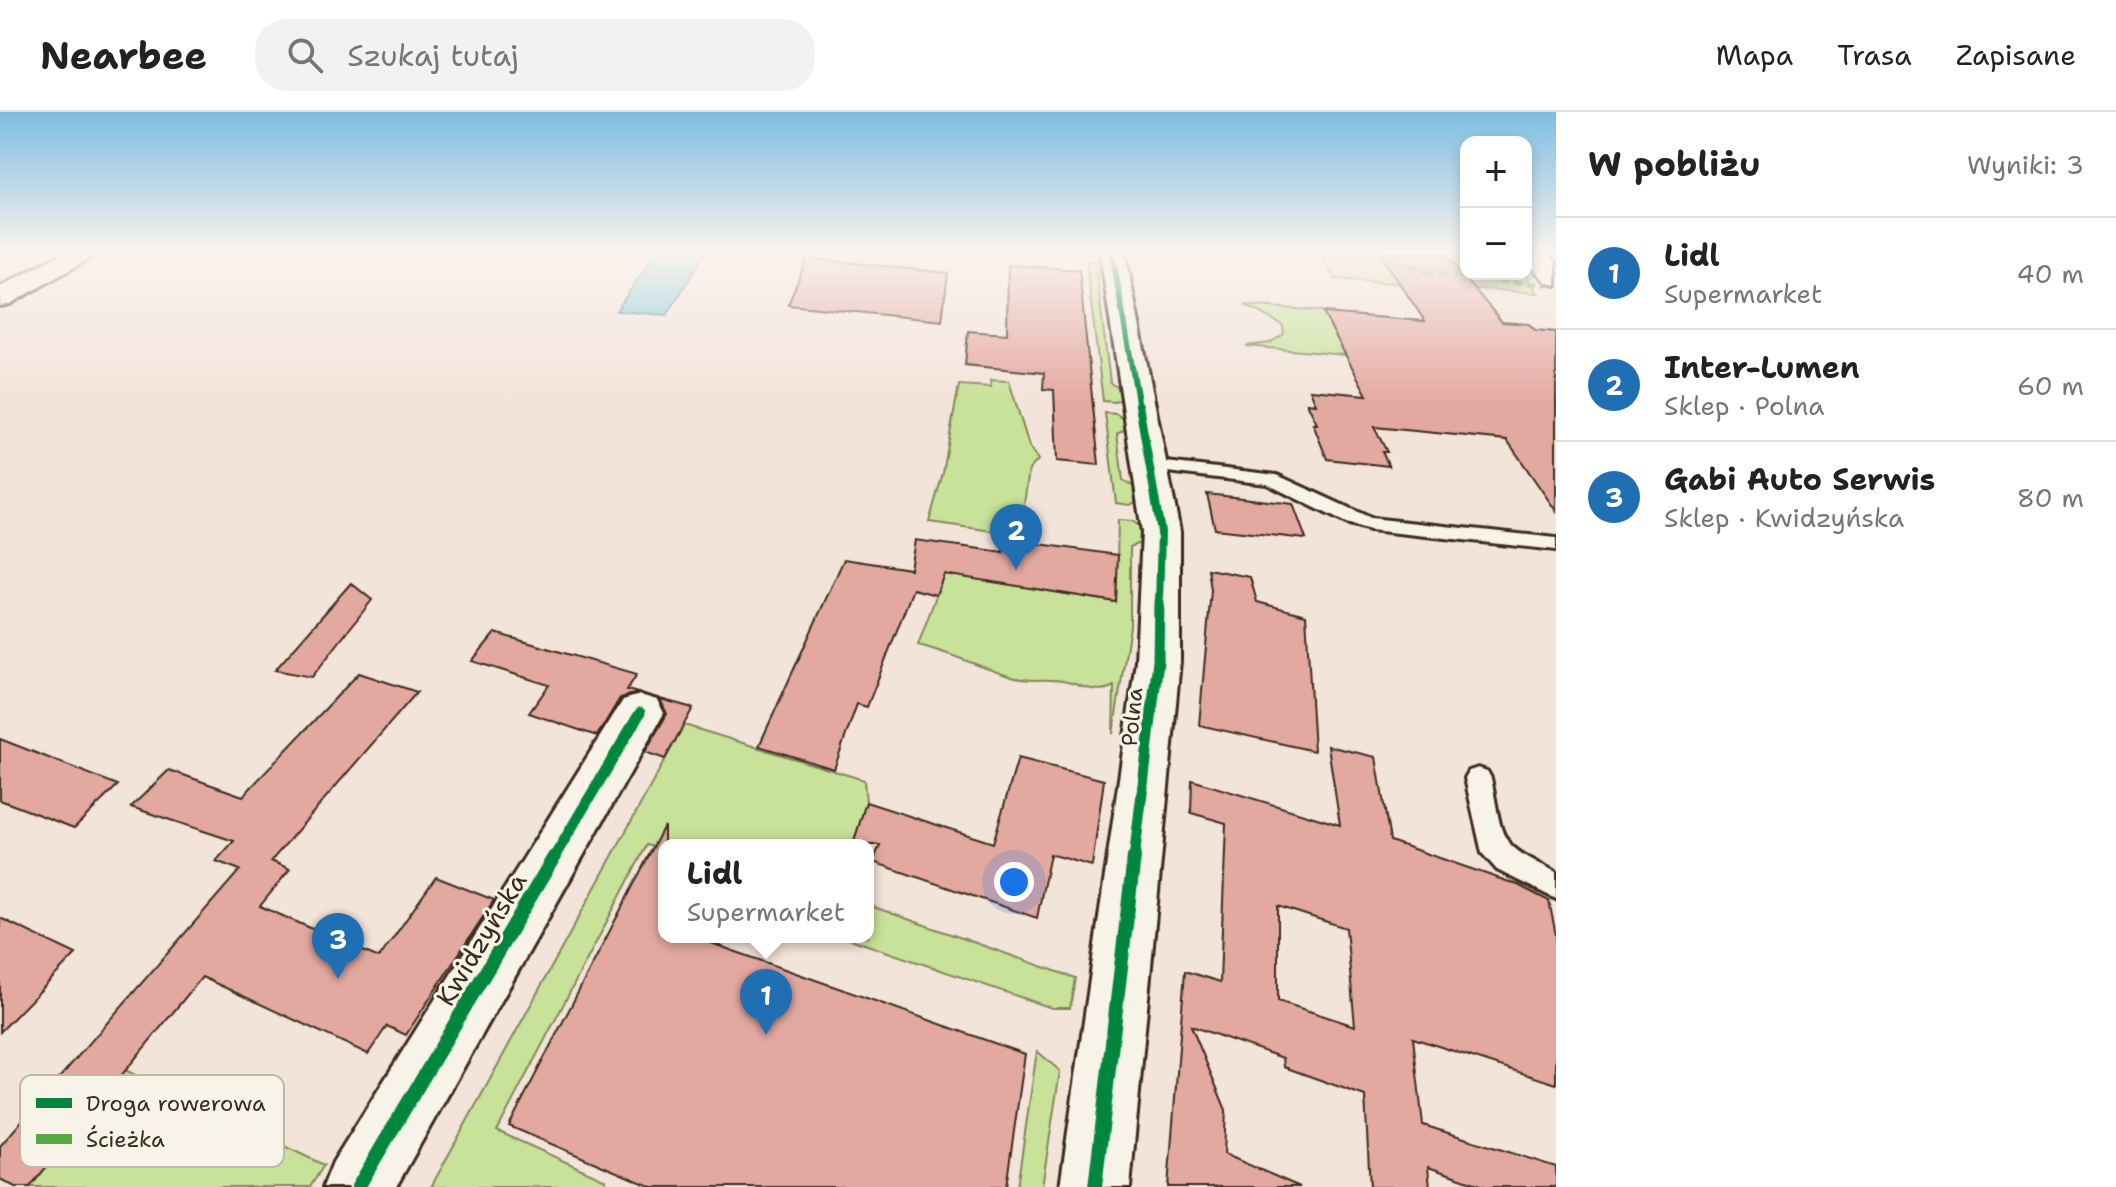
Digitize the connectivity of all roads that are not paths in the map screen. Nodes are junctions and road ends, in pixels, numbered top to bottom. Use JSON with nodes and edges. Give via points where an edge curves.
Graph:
{"nodes":[{"id":1,"x":1121,"y":303,"type":"edge"},
{"id":2,"x":1149,"y":465,"type":"junction"},
{"id":3,"x":1556,"y":544,"type":"edge"},
{"id":4,"x":640,"y":713,"type":"dead end"},
{"id":5,"x":1478,"y":778,"type":"dead end"},
{"id":6,"x":1556,"y":886,"type":"edge"},
{"id":7,"x":358,"y":1187,"type":"edge"},
{"id":8,"x":1095,"y":1187,"type":"edge"}],
"edges":[{"from":1,"to":2,"type":"street","name":"Polna"},
{"from":2,"to":3,"type":"lane","via":[[1271,479],[1370,524]]},
{"from":2,"to":8,"type":"street","name":"Polna","via":[[1162,544],[1158,661]]},
{"from":4,"to":7,"type":"street","name":"Kwidzyńska"},
{"from":5,"to":6,"type":"lane","via":[[1491,845],[1507,861]]}]}
